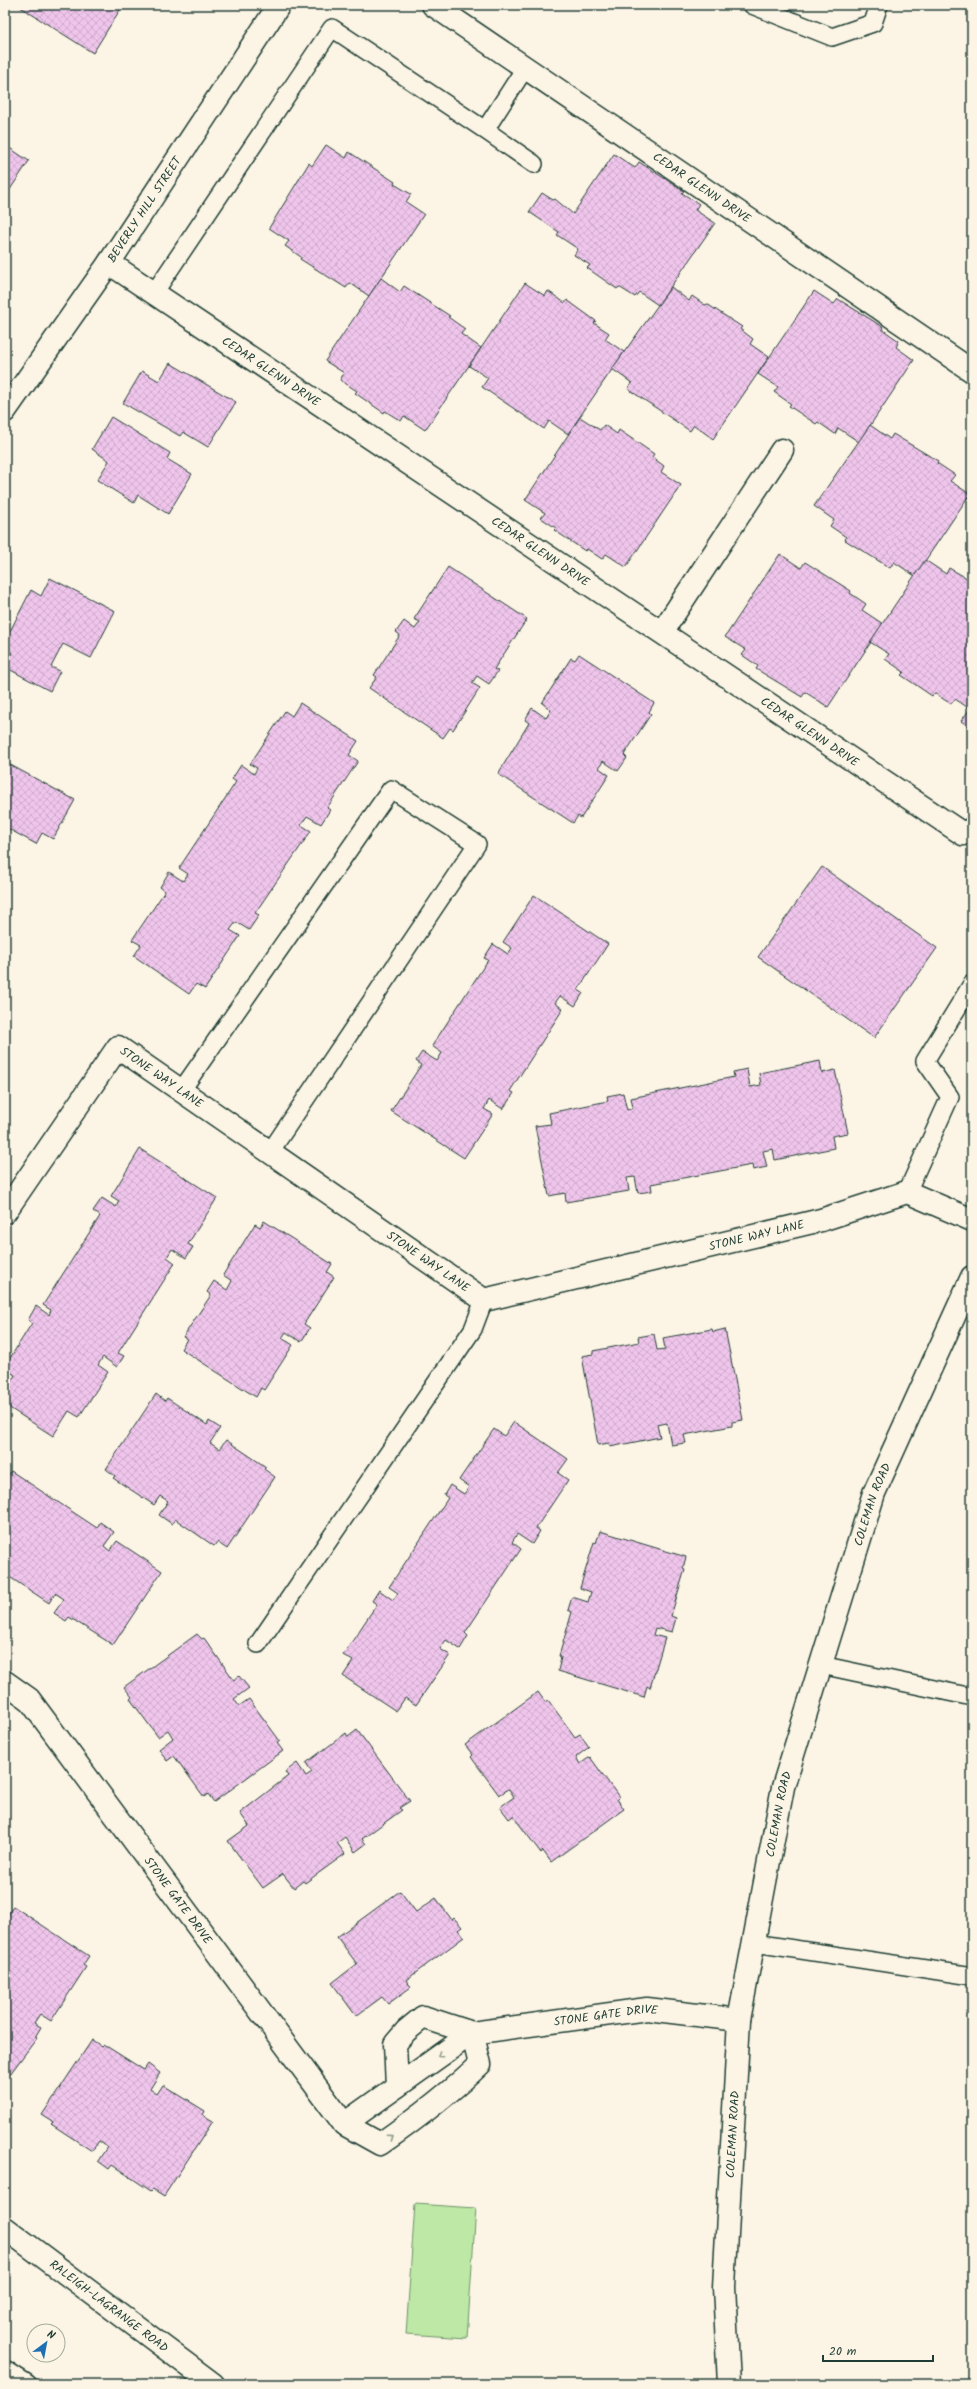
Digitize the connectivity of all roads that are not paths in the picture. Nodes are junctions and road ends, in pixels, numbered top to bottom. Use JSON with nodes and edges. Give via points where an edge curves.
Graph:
{"nodes":[{"id":1,"x":279,"y":5,"type":"edge"},
{"id":2,"x":433,"y":5,"type":"edge"},
{"id":3,"x":752,"y":5,"type":"edge"},
{"id":4,"x":880,"y":5,"type":"edge"},
{"id":5,"x":525,"y":68,"type":"junction"},
{"id":6,"x":485,"y":130,"type":"junction"},
{"id":7,"x":534,"y":164,"type":"dead end"},
{"id":8,"x":109,"y":263,"type":"junction"},
{"id":9,"x":154,"y":293,"type":"junction"},
{"id":10,"x":972,"y":371,"type":"edge"},
{"id":11,"x":5,"y":411,"type":"edge"},
{"id":12,"x":782,"y":450,"type":"dead end"},
{"id":13,"x":662,"y":632,"type":"junction"},
{"id":14,"x":972,"y":829,"type":"edge"},
{"id":15,"x":972,"y":984,"type":"edge"},
{"id":16,"x":181,"y":1091,"type":"junction"},
{"id":17,"x":270,"y":1152,"type":"junction"},
{"id":18,"x":907,"y":1192,"type":"junction"},
{"id":19,"x":5,"y":1212,"type":"edge"},
{"id":20,"x":972,"y":1220,"type":"edge"},
{"id":21,"x":972,"y":1276,"type":"edge"},
{"id":22,"x":484,"y":1300,"type":"junction"},
{"id":23,"x":258,"y":1644,"type":"dead end"},
{"id":24,"x":821,"y":1665,"type":"junction"},
{"id":25,"x":5,"y":1682,"type":"edge"},
{"id":26,"x":972,"y":1697,"type":"edge"},
{"id":27,"x":754,"y":1943,"type":"junction"},
{"id":28,"x":972,"y":1976,"type":"edge"},
{"id":29,"x":739,"y":2020,"type":"junction"},
{"id":30,"x":472,"y":2033,"type":"junction"},
{"id":31,"x":397,"y":2086,"type":"junction"},
{"id":32,"x":344,"y":2124,"type":"junction"},
{"id":33,"x":5,"y":2228,"type":"edge"},
{"id":34,"x":5,"y":2369,"type":"edge"},
{"id":35,"x":28,"y":2384,"type":"edge"},
{"id":36,"x":213,"y":2384,"type":"edge"},
{"id":37,"x":729,"y":2384,"type":"edge"}],
"edges":[{"from":1,"to":8,"type":"street","name":"BEVERLY HILL STREET"},
{"from":2,"to":5,"type":"street","name":"CEDAR GLENN DRIVE"},
{"from":3,"to":4,"type":"lane","via":[[832,36],[873,23]]},
{"from":5,"to":6,"type":"lane"},
{"from":5,"to":10,"type":"street","name":"CEDAR GLENN DRIVE"},
{"from":6,"to":7,"type":"lane"},
{"from":6,"to":9,"type":"lane","via":[[332,28]]},
{"from":8,"to":9,"type":"street","name":"CEDAR GLENN DRIVE"},
{"from":8,"to":11,"type":"street","name":"BEVERLY HILL STREET"},
{"from":9,"to":13,"type":"street","name":"CEDAR GLENN DRIVE"},
{"from":12,"to":13,"type":"street"},
{"from":13,"to":14,"type":"street","name":"CEDAR GLENN DRIVE","via":[[963,834]]},
{"from":15,"to":18,"type":"lane","via":[[925,1061],[950,1097]]},
{"from":16,"to":17,"type":"street","name":"STONE WAY LANE"},
{"from":16,"to":17,"type":"lane","via":[[391,789],[477,844]]},
{"from":16,"to":19,"type":"street","name":"STONE WAY LANE","via":[[118,1047]]},
{"from":17,"to":22,"type":"street","name":"STONE WAY LANE"},
{"from":18,"to":20,"type":"street"},
{"from":18,"to":22,"type":"street","name":"STONE WAY LANE","via":[[821,1220]]},
{"from":21,"to":24,"type":"street","name":"COLEMAN ROAD","via":[[874,1493]]},
{"from":22,"to":23,"type":"lane","via":[[473,1329]]},
{"from":24,"to":26,"type":"lane"},
{"from":24,"to":27,"type":"street","name":"COLEMAN ROAD","via":[[783,1787]]},
{"from":25,"to":32,"type":"street","name":"STONE GATE DRIVE","via":[[29,1700]]},
{"from":27,"to":28,"type":"lane"},
{"from":27,"to":29,"type":"street","name":"COLEMAN ROAD"},
{"from":29,"to":30,"type":"street","name":"STONE GATE DRIVE","via":[[647,2009]]},
{"from":29,"to":37,"type":"street","name":"COLEMAN ROAD","via":[[724,2287]]},
{"from":30,"to":31,"type":"street","name":"STONE GATE DRIVE","one_way":true},
{"from":30,"to":31,"type":"street","name":"STONE GATE DRIVE","via":[[424,2017],[395,2044]]},
{"from":32,"to":30,"type":"street","name":"STONE GATE DRIVE","one_way":true,"via":[[380,2144],[422,2115],[480,2064]]},
{"from":31,"to":32,"type":"street","name":"STONE GATE DRIVE"},
{"from":33,"to":36,"type":"street","name":"RALEIGH-LAGRANGE ROAD"},
{"from":34,"to":35,"type":"lane"}]}
